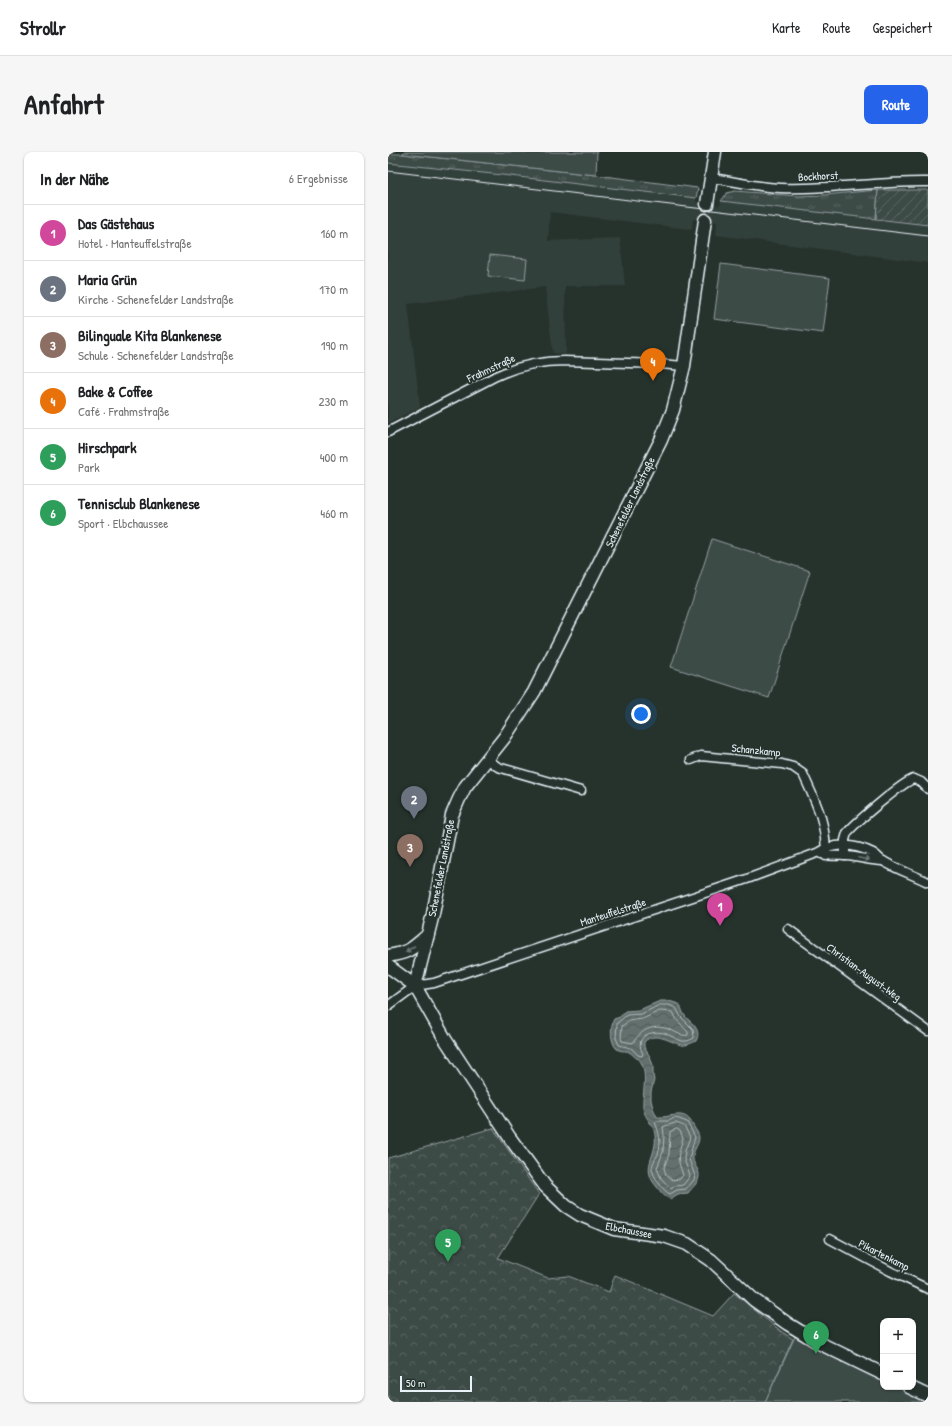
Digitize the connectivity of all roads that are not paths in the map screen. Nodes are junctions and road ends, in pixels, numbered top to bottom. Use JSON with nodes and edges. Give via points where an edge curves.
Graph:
{"nodes":[{"id":1,"x":715,"y":152,"type":"edge"},
{"id":2,"x":711,"y":178,"type":"junction"},
{"id":3,"x":928,"y":182,"type":"edge"},
{"id":4,"x":707,"y":204,"type":"dead end"},
{"id":5,"x":705,"y":220,"type":"dead end"},
{"id":6,"x":684,"y":366,"type":"junction"},
{"id":7,"x":388,"y":432,"type":"edge"},
{"id":8,"x":487,"y":759,"type":"junction"},
{"id":9,"x":690,"y":760,"type":"dead end"},
{"id":10,"x":928,"y":789,"type":"edge"},
{"id":11,"x":581,"y":791,"type":"dead end"},
{"id":12,"x":845,"y":846,"type":"junction"},
{"id":13,"x":826,"y":851,"type":"junction"},
{"id":14,"x":845,"y":856,"type":"junction"},
{"id":15,"x":883,"y":861,"type":"junction"},
{"id":16,"x":928,"y":882,"type":"edge"},
{"id":17,"x":788,"y":929,"type":"dead end"},
{"id":18,"x":428,"y":935,"type":"junction"},
{"id":19,"x":388,"y":956,"type":"edge"},
{"id":20,"x":388,"y":966,"type":"edge"},
{"id":21,"x":415,"y":986,"type":"junction"},
{"id":22,"x":391,"y":1004,"type":"edge"},
{"id":23,"x":928,"y":1032,"type":"edge"},
{"id":24,"x":830,"y":1239,"type":"dead end"},
{"id":25,"x":928,"y":1289,"type":"edge"},
{"id":26,"x":880,"y":1373,"type":"edge"},
{"id":27,"x":915,"y":1390,"type":"edge"},
{"id":28,"x":928,"y":1396,"type":"edge"}],
"edges":[{"from":1,"to":2,"type":"main road"},
{"from":2,"to":3,"type":"street","name":"Bockhorst","via":[[779,188]]},
{"from":2,"to":4,"type":"main road"},
{"from":5,"to":6,"type":"main road","name":"Schenefelder Landstraße"},
{"from":6,"to":7,"type":"street","name":"Frahmstraße","via":[[564,361],[527,364],[494,376]]},
{"from":6,"to":8,"type":"main road","name":"Schenefelder Landstraße","via":[[673,410],[661,440],[608,546],[534,692]]},
{"from":8,"to":11,"type":"street","via":[[498,767]]},
{"from":8,"to":18,"type":"main road","name":"Schenefelder Landstraße","via":[[465,787],[452,815]]},
{"from":9,"to":13,"type":"street","name":"Schanzkamp","via":[[701,756],[782,764],[798,770],[803,774],[820,812],[825,831]]},
{"from":10,"to":12,"type":"street","via":[[914,779],[905,783],[849,830]]},
{"from":12,"to":13,"type":"street","name":"Manteuffelstraße"},
{"from":12,"to":14,"type":"street"},
{"from":12,"to":15,"type":"street","name":"Manteuffelstraße","via":[[865,850]]},
{"from":13,"to":14,"type":"street","name":"Manteuffelstraße"},
{"from":13,"to":21,"type":"street","name":"Manteuffelstraße","via":[[431,984]]},
{"from":14,"to":15,"type":"street","name":"Manteuffelstraße","one_way":true},
{"from":15,"to":16,"type":"street","name":"Manteuffelstraße"},
{"from":17,"to":23,"type":"street","name":"Christian-August-Weg"},
{"from":18,"to":19,"type":"main road","one_way":true,"via":[[405,953]]},
{"from":18,"to":21,"type":"main road","name":"Schenefelder Landstraße"},
{"from":20,"to":21,"type":"main road","name":"Elbchaussee"},
{"from":21,"to":22,"type":"street"},
{"from":21,"to":26,"type":"main road","name":"Elbchaussee","via":[[445,1039],[519,1151],[545,1186],[566,1206],[580,1215],[614,1229],[664,1236],[687,1244],[712,1260],[754,1300],[788,1324],[819,1343]]},
{"from":24,"to":25,"type":"street","name":"Pikartenkamp"},
{"from":27,"to":28,"type":"main road"}]}
